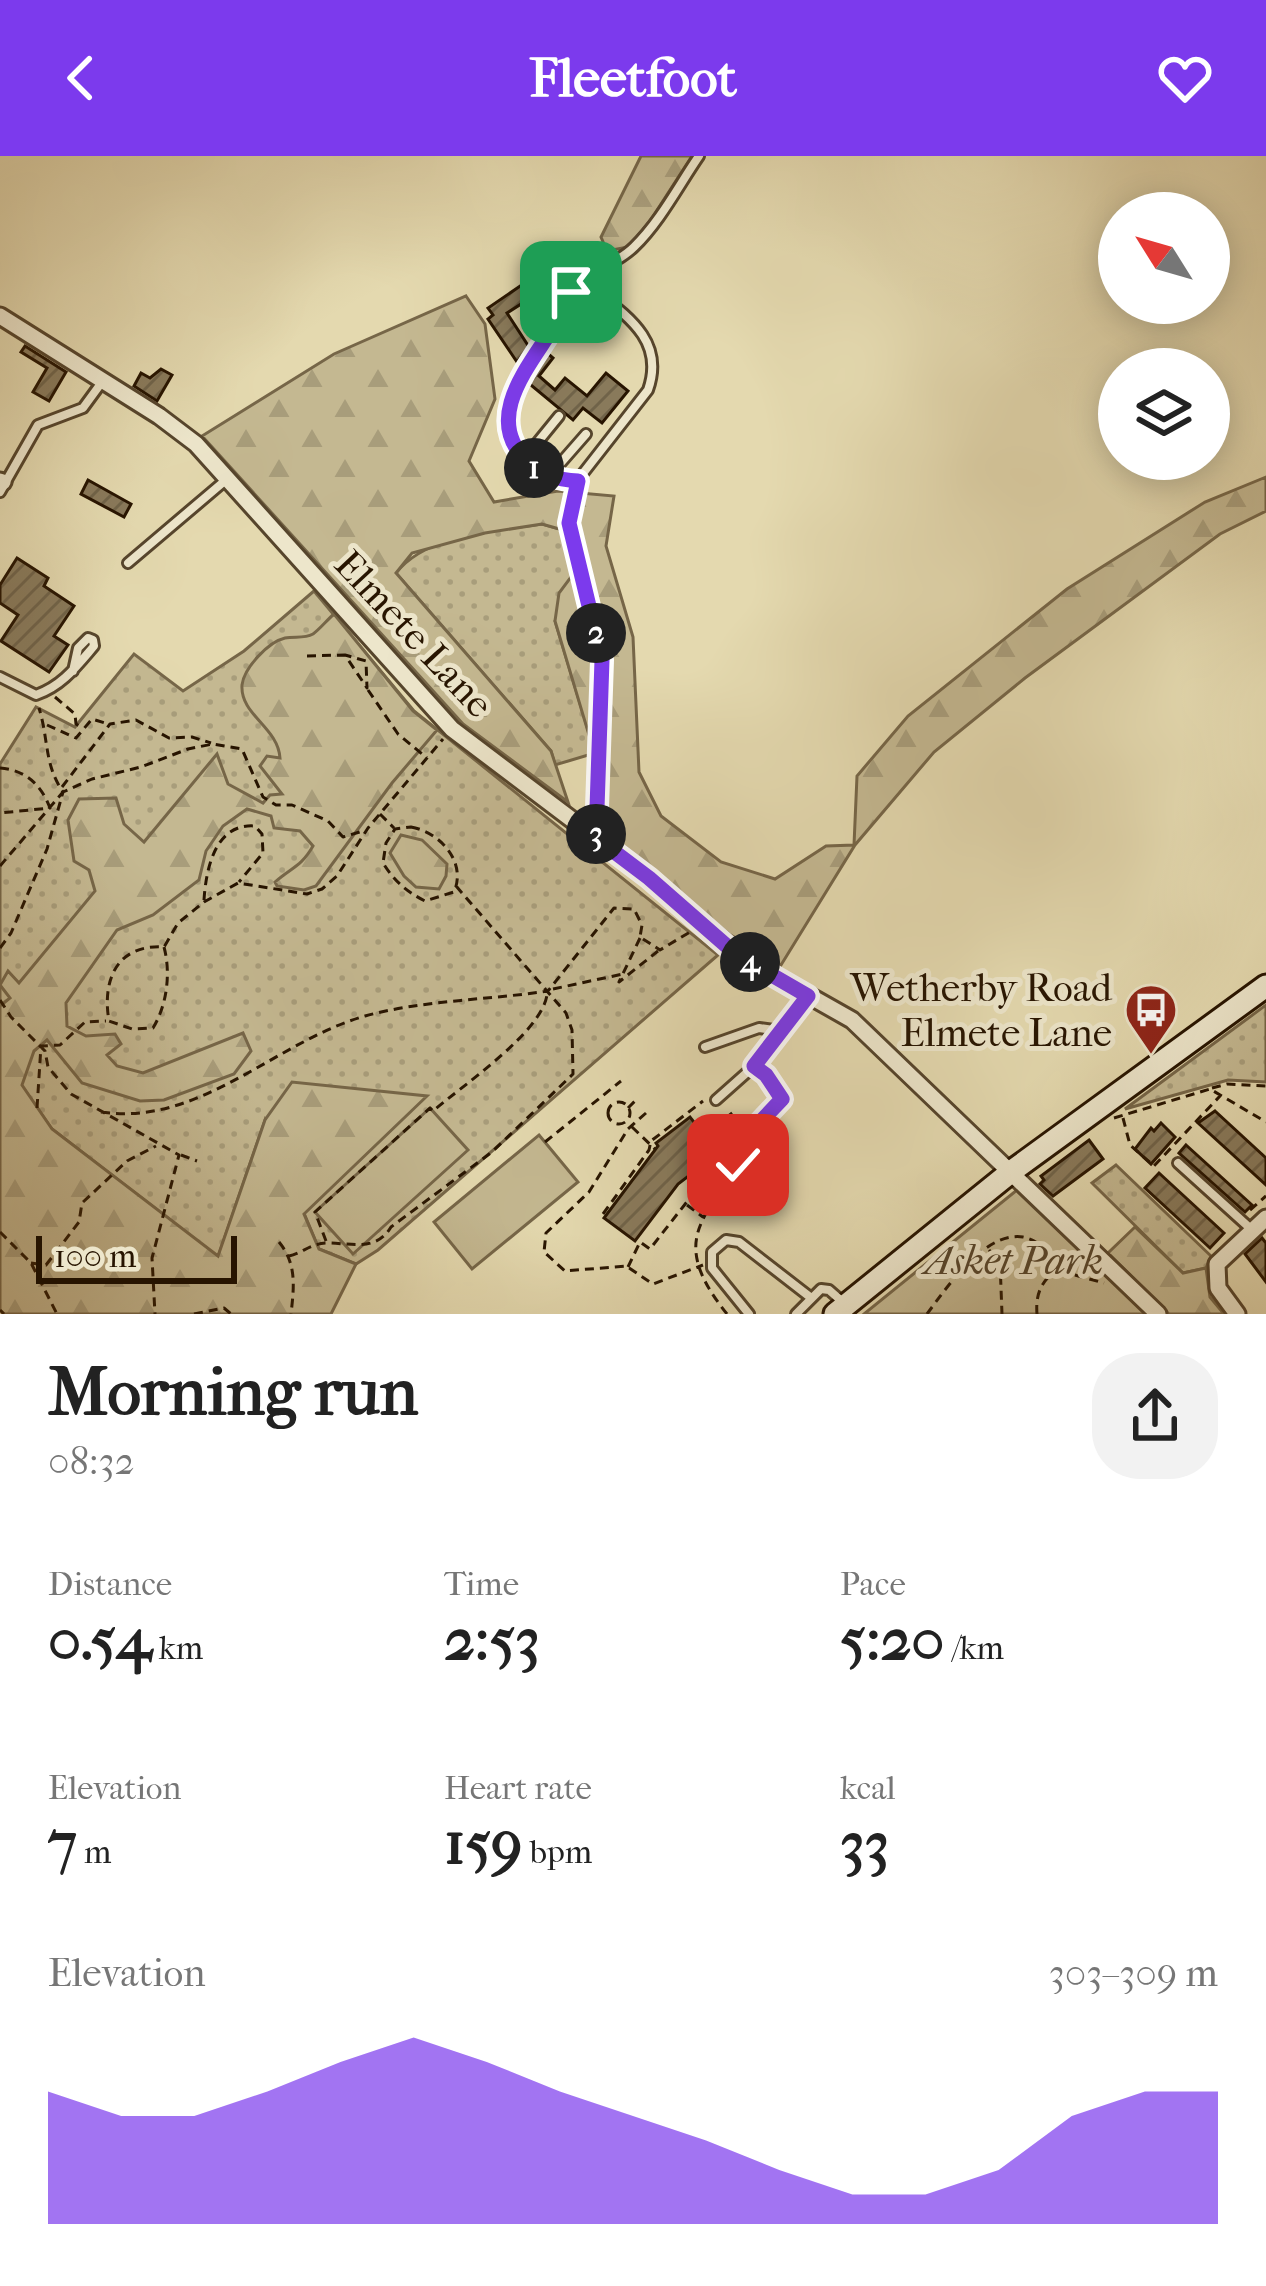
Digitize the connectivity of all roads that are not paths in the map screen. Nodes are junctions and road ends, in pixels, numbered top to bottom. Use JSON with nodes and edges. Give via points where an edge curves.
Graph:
{"nodes":[{"id":1,"x":699,"y":156,"type":"edge"},
{"id":2,"x":583,"y":281,"type":"junction"},
{"id":3,"x":528,"y":313,"type":"dead end"},
{"id":4,"x":0,"y":316,"type":"edge"},
{"id":5,"x":548,"y":334,"type":"junction"},
{"id":6,"x":102,"y":382,"type":"junction"},
{"id":7,"x":559,"y":416,"type":"dead end"},
{"id":8,"x":586,"y":434,"type":"dead end"},
{"id":9,"x":535,"y":445,"type":"junction"},
{"id":10,"x":576,"y":445,"type":"junction"},
{"id":11,"x":593,"y":458,"type":"junction"},
{"id":12,"x":524,"y":459,"type":"junction"},
{"id":13,"x":227,"y":479,"type":"junction"},
{"id":14,"x":578,"y":481,"type":"junction"},
{"id":15,"x":1,"y":485,"type":"edge"},
{"id":16,"x":128,"y":563,"type":"dead end"},
{"id":17,"x":73,"y":671,"type":"dead end"},
{"id":18,"x":0,"y":676,"type":"edge"},
{"id":19,"x":596,"y":838,"type":"junction"},
{"id":20,"x":1266,"y":986,"type":"edge"},
{"id":21,"x":808,"y":996,"type":"junction"},
{"id":22,"x":781,"y":1031,"type":"junction"},
{"id":23,"x":705,"y":1047,"type":"dead end"},
{"id":24,"x":716,"y":1100,"type":"road end"},
{"id":25,"x":1178,"y":1163,"type":"dead end"},
{"id":26,"x":1012,"y":1172,"type":"junction"},
{"id":27,"x":1266,"y":1218,"type":"edge"},
{"id":28,"x":1246,"y":1224,"type":"junction"},
{"id":29,"x":810,"y":1297,"type":"junction"},
{"id":30,"x":841,"y":1309,"type":"edge"},
{"id":31,"x":748,"y":1314,"type":"edge"},
{"id":32,"x":796,"y":1314,"type":"edge"},
{"id":33,"x":1158,"y":1314,"type":"edge"},
{"id":34,"x":1237,"y":1314,"type":"edge"}],
"edges":[{"from":1,"to":2,"type":"lane","via":[[636,246]]},
{"from":2,"to":5,"type":"lane"},
{"from":2,"to":11,"type":"lane","via":[[639,326],[654,357],[648,390]]},
{"from":3,"to":5,"type":"lane"},
{"from":4,"to":6,"type":"street","name":"Elmete Lane"},
{"from":5,"to":12,"type":"lane","via":[[521,371],[507,424]]},
{"from":6,"to":13,"type":"street","name":"Elmete Lane","via":[[160,416]]},
{"from":6,"to":15,"type":"lane","via":[[83,408],[38,425]]},
{"from":7,"to":9,"type":"lane"},
{"from":8,"to":10,"type":"lane"},
{"from":9,"to":10,"type":"lane","via":[[558,466]]},
{"from":9,"to":12,"type":"lane"},
{"from":10,"to":11,"type":"lane"},
{"from":11,"to":14,"type":"lane"},
{"from":12,"to":14,"type":"lane"},
{"from":13,"to":16,"type":"lane"},
{"from":13,"to":19,"type":"street","name":"Elmete Lane","via":[[452,729]]},
{"from":14,"to":19,"type":"lane","via":[[569,523],[602,660]]},
{"from":17,"to":18,"type":"lane","via":[[41,693]]},
{"from":19,"to":21,"type":"street","name":"Elmete Lane","via":[[737,955]]},
{"from":20,"to":26,"type":"street"},
{"from":21,"to":22,"type":"lane"},
{"from":21,"to":26,"type":"street","name":"Elmete Lane","via":[[852,1020]]},
{"from":22,"to":23,"type":"lane","via":[[759,1028]]},
{"from":22,"to":24,"type":"lane"},
{"from":25,"to":28,"type":"lane"},
{"from":26,"to":30,"type":"street"},
{"from":26,"to":33,"type":"street","name":"Elmete Lane"},
{"from":27,"to":28,"type":"street"},
{"from":28,"to":34,"type":"street","via":[[1215,1272]]},
{"from":29,"to":30,"type":"lane","via":[[825,1289]]},
{"from":29,"to":31,"type":"lane","via":[[735,1240],[718,1244],[710,1262]]},
{"from":29,"to":32,"type":"lane"}]}
